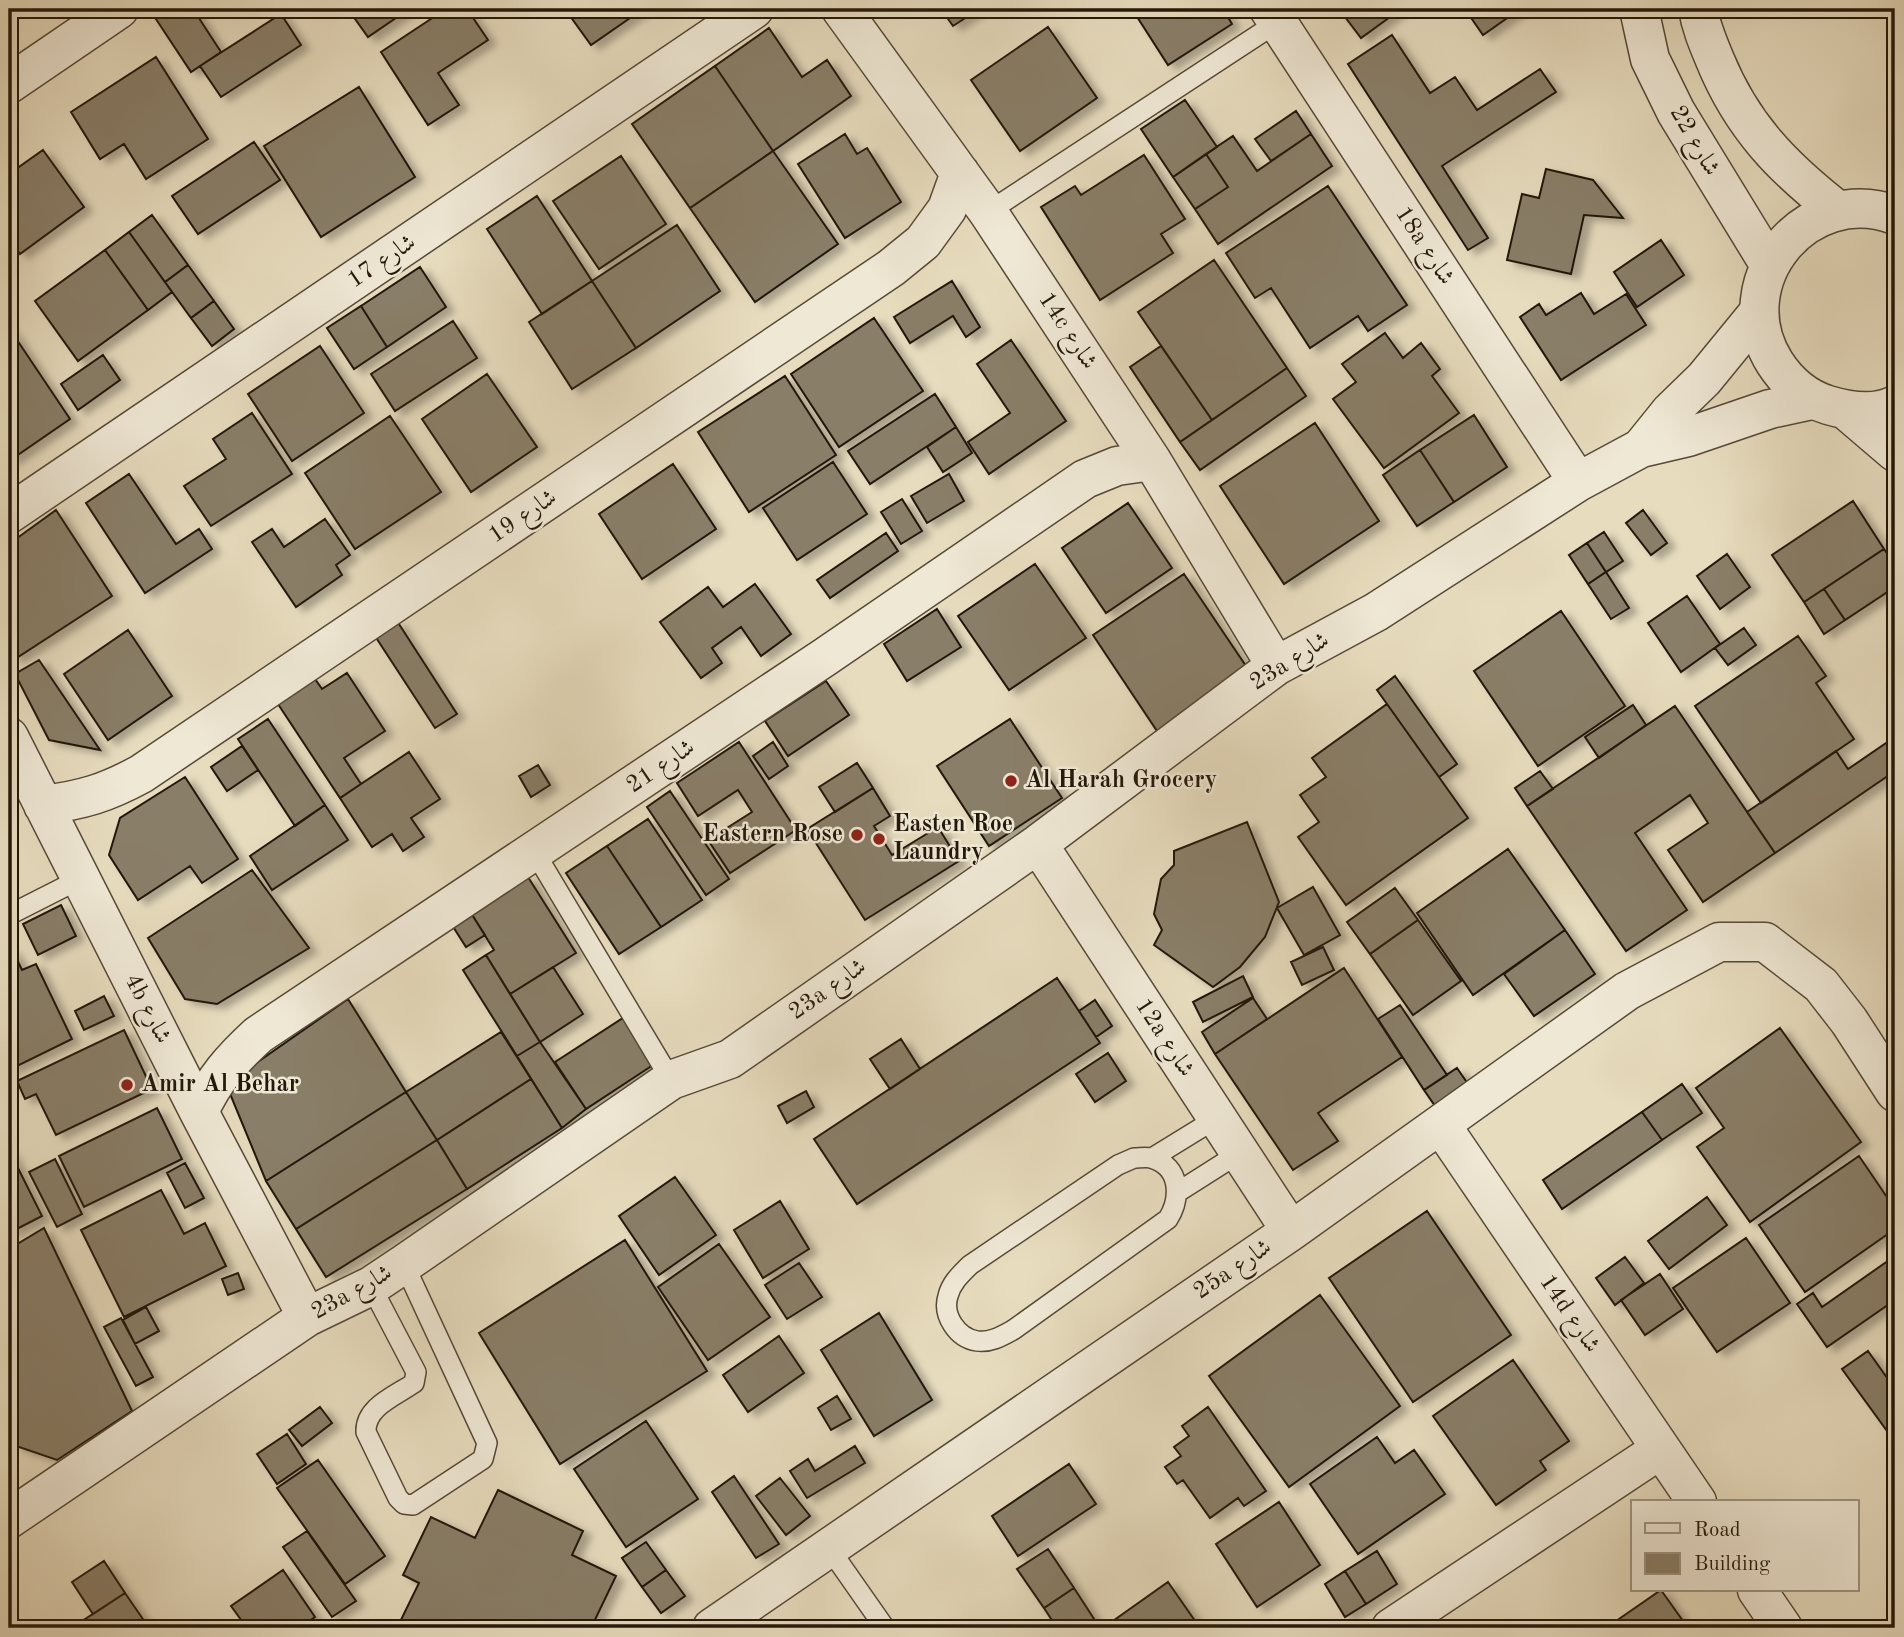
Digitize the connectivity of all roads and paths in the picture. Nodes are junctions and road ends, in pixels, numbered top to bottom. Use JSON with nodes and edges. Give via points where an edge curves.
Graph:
{"nodes":[{"id":1,"x":119,"y":9,"type":"edge"},
{"id":2,"x":754,"y":9,"type":"edge"},
{"id":3,"x":841,"y":9,"type":"edge"},
{"id":4,"x":1639,"y":9,"type":"edge"},
{"id":5,"x":1698,"y":9,"type":"edge"},
{"id":6,"x":1273,"y":15,"type":"edge"},
{"id":7,"x":9,"y":84,"type":"edge"},
{"id":8,"x":960,"y":173,"type":"junction"},
{"id":9,"x":1837,"y":210,"type":"junction"},
{"id":10,"x":988,"y":212,"type":"junction"},
{"id":11,"x":1895,"y":215,"type":"edge"},
{"id":12,"x":1769,"y":264,"type":"junction"},
{"id":13,"x":1758,"y":313,"type":"junction"},
{"id":14,"x":1830,"y":405,"type":"junction"},
{"id":15,"x":1895,"y":405,"type":"edge"},
{"id":16,"x":1641,"y":447,"type":"junction"},
{"id":17,"x":1895,"y":452,"type":"edge"},
{"id":18,"x":1152,"y":461,"type":"junction"},
{"id":19,"x":1578,"y":482,"type":"junction"},
{"id":20,"x":9,"y":514,"type":"edge"},
{"id":21,"x":1276,"y":666,"type":"junction"},
{"id":22,"x":9,"y":737,"type":"edge"},
{"id":23,"x":43,"y":805,"type":"junction"},
{"id":24,"x":1038,"y":844,"type":"junction"},
{"id":25,"x":534,"y":850,"type":"junction"},
{"id":26,"x":80,"y":879,"type":"junction"},
{"id":27,"x":9,"y":915,"type":"edge"},
{"id":28,"x":671,"y":1080,"type":"junction"},
{"id":29,"x":1895,"y":1093,"type":"edge"},
{"id":30,"x":199,"y":1112,"type":"junction"},
{"id":31,"x":1217,"y":1118,"type":"junction"},
{"id":32,"x":1441,"y":1125,"type":"junction"},
{"id":33,"x":1241,"y":1152,"type":"junction"},
{"id":34,"x":1152,"y":1158,"type":"junction"},
{"id":35,"x":1178,"y":1192,"type":"junction"},
{"id":36,"x":1291,"y":1231,"type":"junction"},
{"id":37,"x":404,"y":1264,"type":"junction"},
{"id":38,"x":371,"y":1286,"type":"junction"},
{"id":39,"x":307,"y":1317,"type":"junction"},
{"id":40,"x":1661,"y":1449,"type":"junction"},
{"id":41,"x":1696,"y":1500,"type":"edge"},
{"id":42,"x":9,"y":1519,"type":"edge"},
{"id":43,"x":829,"y":1548,"type":"junction"},
{"id":44,"x":1758,"y":1592,"type":"edge"},
{"id":45,"x":712,"y":1628,"type":"edge"},
{"id":46,"x":884,"y":1628,"type":"edge"},
{"id":47,"x":1391,"y":1628,"type":"edge"},
{"id":48,"x":1783,"y":1628,"type":"edge"}],
"edges":[{"from":1,"to":7,"type":"street"},
{"from":2,"to":20,"type":"street","name":"شارع 17"},
{"from":3,"to":8,"type":"street","name":"14c شارع"},
{"from":4,"to":12,"type":"street","name":"شارع 22","via":[[1650,59],[1676,112]]},
{"from":5,"to":9,"type":"street","via":[[1728,92],[1770,151]]},
{"from":6,"to":10,"type":"lane"},
{"from":6,"to":19,"type":"street","name":"18a شارع"},
{"from":8,"to":10,"type":"street","name":"14c شارع"},
{"from":8,"to":23,"type":"street","name":"شارع 19","via":[[947,209],[923,243],[891,268],[141,774],[77,801]]},
{"from":9,"to":11,"type":"street","via":[[1877,208]]},
{"from":9,"to":12,"type":"street","via":[[1797,230]]},
{"from":10,"to":18,"type":"street","name":"14c شارع"},
{"from":12,"to":13,"type":"street"},
{"from":13,"to":14,"type":"street","via":[[1766,348],[1784,378]]},
{"from":13,"to":16,"type":"street","name":"23a شارع"},
{"from":14,"to":15,"type":"street","name":"23a شارع","via":[[1887,409]]},
{"from":14,"to":16,"type":"street","name":"23a شارع","via":[[1770,409],[1688,437]]},
{"from":14,"to":17,"type":"street"},
{"from":16,"to":19,"type":"street","name":"23a شارع"},
{"from":18,"to":21,"type":"street","name":"14c شارع"},
{"from":18,"to":25,"type":"street","name":"شارع 21","via":[[1117,466],[1085,479]]},
{"from":19,"to":21,"type":"street","name":"23a شارع","via":[[1376,611]]},
{"from":21,"to":24,"type":"street","name":"23a شارع"},
{"from":22,"to":23,"type":"street","name":"4b شارع"},
{"from":23,"to":26,"type":"street","name":"4b شارع"},
{"from":24,"to":28,"type":"street","name":"23a شارع","via":[[730,1059]]},
{"from":24,"to":31,"type":"street","name":"12a شارع"},
{"from":25,"to":28,"type":"lane"},
{"from":25,"to":30,"type":"street","name":"شارع 21","via":[[258,1035],[212,1084]]},
{"from":26,"to":27,"type":"lane"},
{"from":26,"to":30,"type":"street","name":"4b شارع"},
{"from":28,"to":37,"type":"street","name":"23a شارع"},
{"from":29,"to":32,"type":"street","name":"25a شارع","via":[[1821,985],[1765,942],[1720,942],[1627,991]]},
{"from":30,"to":39,"type":"street","name":"4b شارع"},
{"from":31,"to":33,"type":"street","name":"12a شارع"},
{"from":31,"to":34,"type":"lane"},
{"from":32,"to":36,"type":"street","name":"25a شارع"},
{"from":32,"to":40,"type":"street","name":"14d شارع"},
{"from":33,"to":35,"type":"lane"},
{"from":33,"to":36,"type":"street","name":"12a شارع"},
{"from":34,"to":35,"type":"lane","via":[[1165,1166]]},
{"from":34,"to":35,"type":"lane","via":[[1134,1158],[1118,1165],[970,1265],[947,1297],[948,1317],[959,1333],[977,1341],[996,1339],[1013,1330],[1168,1219]]},
{"from":36,"to":43,"type":"street","name":"25a شارع"},
{"from":37,"to":38,"type":"street","name":"23a شارع"},
{"from":37,"to":38,"type":"lane","via":[[487,1443],[483,1459],[413,1505],[398,1498],[366,1432],[370,1413],[414,1383],[416,1372]]},
{"from":38,"to":39,"type":"street","name":"23a شارع"},
{"from":39,"to":42,"type":"street","name":"23a شارع"},
{"from":40,"to":41,"type":"street","name":"14d شارع"},
{"from":40,"to":47,"type":"street"},
{"from":43,"to":45,"type":"street","name":"25a شارع"},
{"from":43,"to":46,"type":"lane"},
{"from":44,"to":48,"type":"street"}]}
